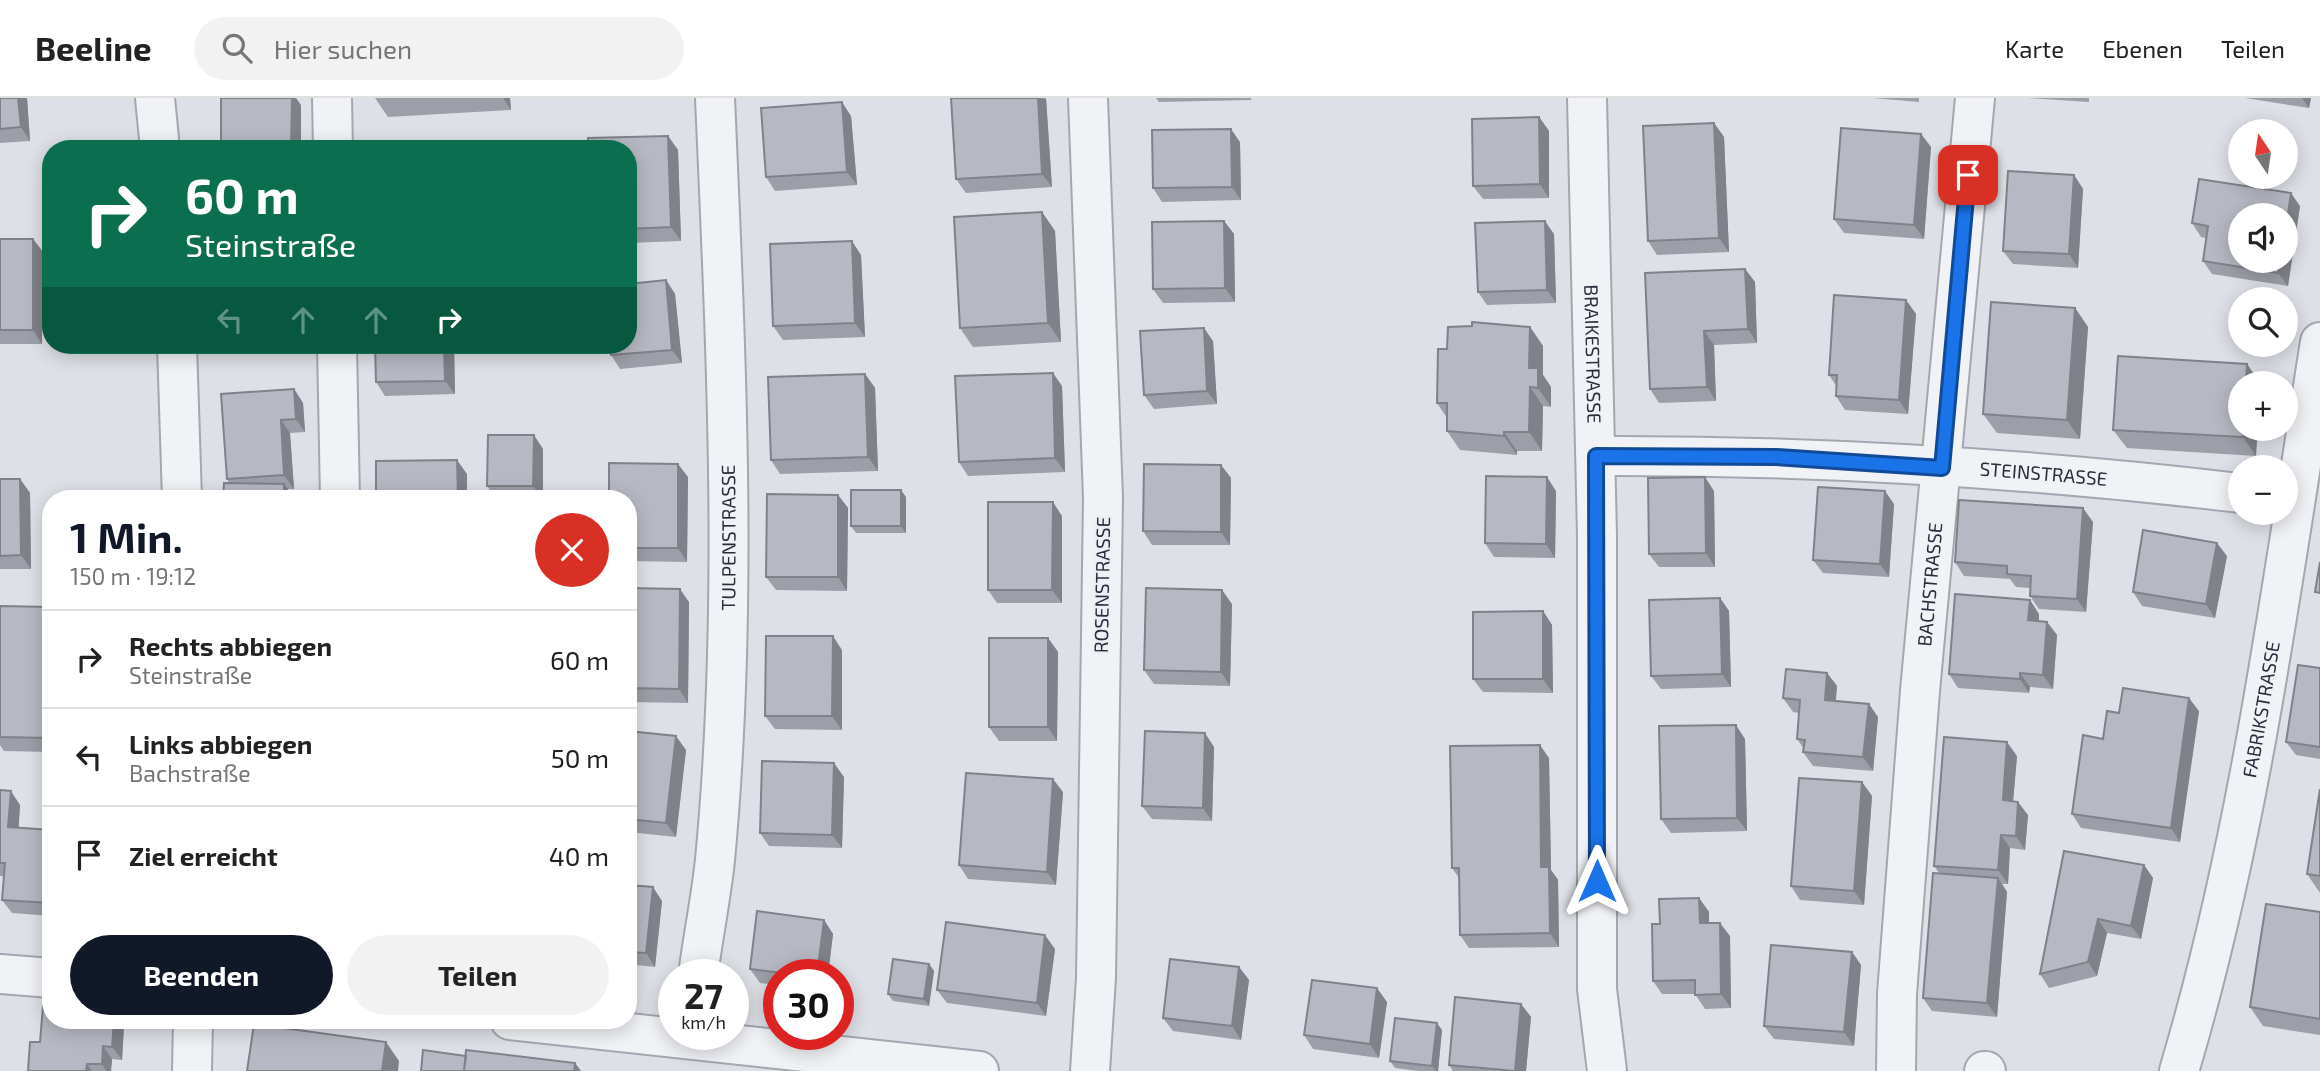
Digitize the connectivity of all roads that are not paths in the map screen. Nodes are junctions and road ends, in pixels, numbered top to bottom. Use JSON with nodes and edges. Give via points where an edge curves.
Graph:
{"nodes":[{"id":1,"x":155,"y":98,"type":"edge"},
{"id":2,"x":332,"y":98,"type":"edge"},
{"id":3,"x":715,"y":98,"type":"edge"},
{"id":4,"x":1088,"y":98,"type":"edge"},
{"id":5,"x":1587,"y":98,"type":"edge"},
{"id":6,"x":1975,"y":98,"type":"edge"},
{"id":7,"x":159,"y":140,"type":"edge"},
{"id":8,"x":333,"y":140,"type":"edge"},
{"id":9,"x":2320,"y":342,"type":"edge"},
{"id":10,"x":177,"y":354,"type":"edge"},
{"id":11,"x":337,"y":354,"type":"edge"},
{"id":12,"x":1596,"y":456,"type":"junction"},
{"id":13,"x":1942,"y":468,"type":"junction"},
{"id":14,"x":182,"y":490,"type":"edge"},
{"id":15,"x":340,"y":490,"type":"edge"},
{"id":16,"x":2228,"y":492,"type":"edge"},
{"id":17,"x":2300,"y":501,"type":"edge"},
{"id":18,"x":700,"y":959,"type":"edge"},
{"id":19,"x":0,"y":974,"type":"edge"},
{"id":20,"x":42,"y":977,"type":"edge"},
{"id":21,"x":193,"y":1029,"type":"edge"},
{"id":22,"x":604,"y":1029,"type":"edge"},
{"id":23,"x":658,"y":1034,"type":"edge"},
{"id":24,"x":749,"y":1044,"type":"edge"},
{"id":25,"x":192,"y":1071,"type":"edge"},
{"id":26,"x":979,"y":1071,"type":"edge"},
{"id":27,"x":1090,"y":1071,"type":"edge"},
{"id":28,"x":1606,"y":1071,"type":"edge"},
{"id":29,"x":1896,"y":1071,"type":"edge"},
{"id":30,"x":2179,"y":1071,"type":"edge"}],
"edges":[{"from":1,"to":7,"type":"street"},
{"from":2,"to":8,"type":"street"},
{"from":3,"to":18,"type":"street","name":"TULPENSTRASSE","via":[[727,360],[729,592],[715,860]]},
{"from":4,"to":27,"type":"street","name":"ROSENSTRASSE","via":[[1102,498],[1097,978]]},
{"from":5,"to":12,"type":"street","name":"BRAIKESTRASSE"},
{"from":6,"to":13,"type":"street","name":"BACHSTRASSE"},
{"from":9,"to":17,"type":"street","name":"FABRIKSTRASSE"},
{"from":10,"to":14,"type":"street"},
{"from":11,"to":15,"type":"street"},
{"from":12,"to":13,"type":"street","name":"STEINSTRASSE","via":[[1776,457]]},
{"from":12,"to":28,"type":"street","name":"BRAIKESTRASSE","via":[[1597,989]]},
{"from":13,"to":16,"type":"street","name":"STEINSTRASSE"},
{"from":13,"to":29,"type":"street","name":"BACHSTRASSE","via":[[1911,799]]},
{"from":17,"to":30,"type":"street","name":"FABRIKSTRASSE","via":[[2240,821]]},
{"from":19,"to":20,"type":"street"},
{"from":21,"to":25,"type":"street"},
{"from":22,"to":23,"type":"street"},
{"from":24,"to":26,"type":"street"}]}
